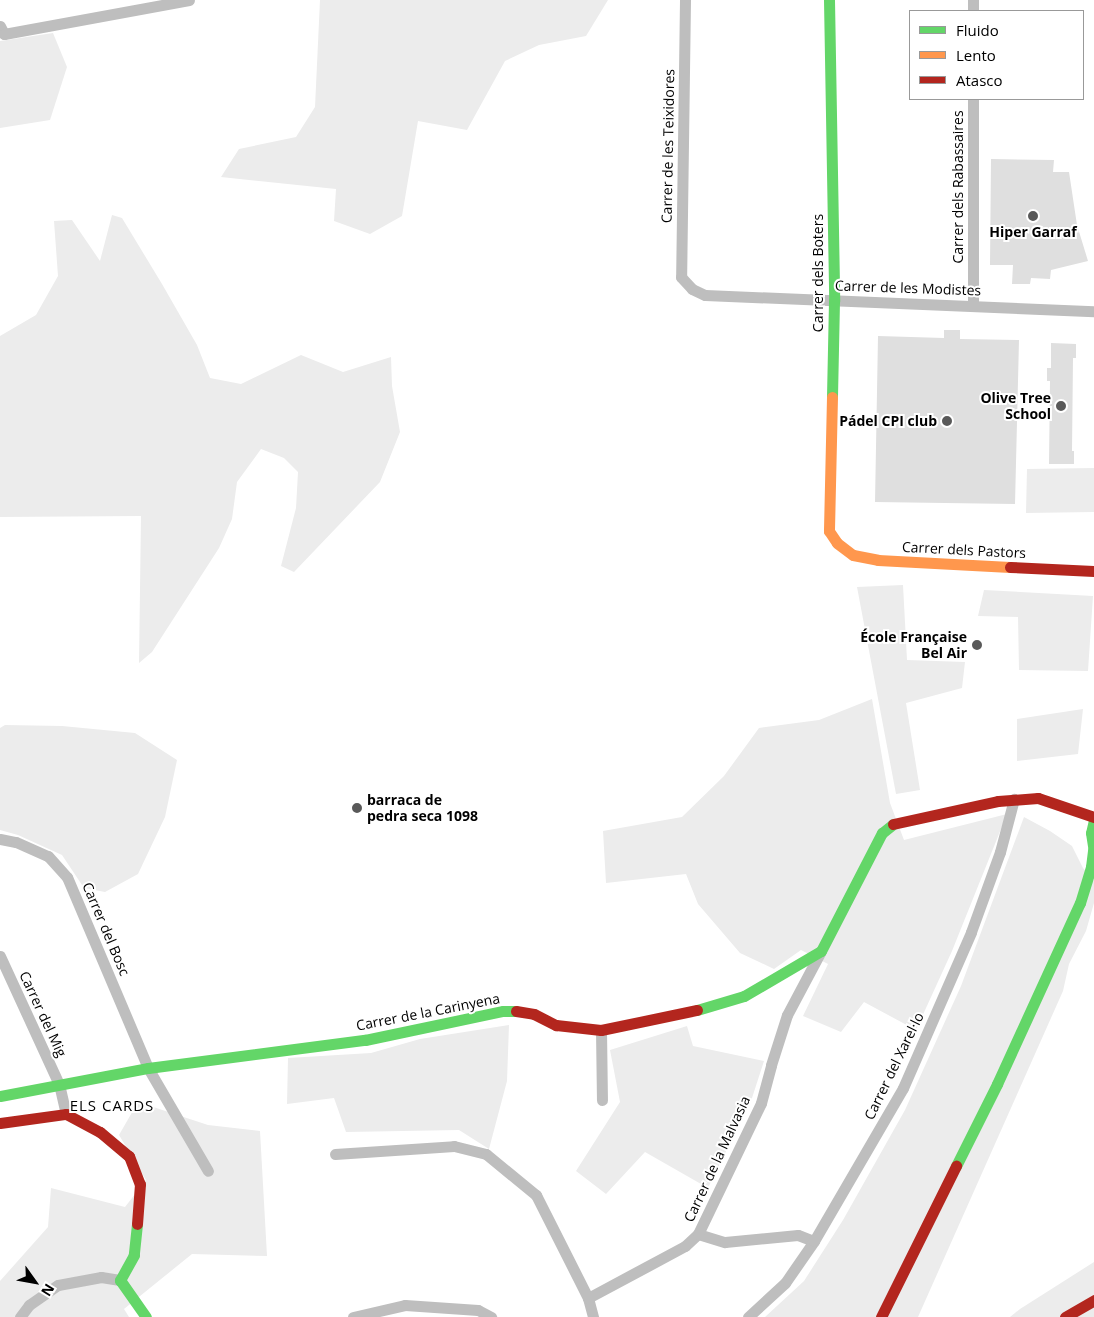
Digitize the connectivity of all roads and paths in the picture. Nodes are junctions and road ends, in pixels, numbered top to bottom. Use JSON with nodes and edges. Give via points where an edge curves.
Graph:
{"nodes":[{"id":1,"x":189,"y":0,"type":"edge"},
{"id":2,"x":685,"y":0,"type":"edge"},
{"id":3,"x":829,"y":0,"type":"edge"},
{"id":4,"x":0,"y":26,"type":"edge"},
{"id":5,"x":973,"y":100,"type":"edge"},
{"id":6,"x":692,"y":289,"type":"joint"},
{"id":7,"x":834,"y":301,"type":"junction"},
{"id":8,"x":973,"y":306,"type":"junction"},
{"id":9,"x":1094,"y":311,"type":"edge"},
{"id":10,"x":837,"y":543,"type":"joint"},
{"id":11,"x":1094,"y":571,"type":"edge"},
{"id":12,"x":1014,"y":799,"type":"junction"},
{"id":13,"x":1094,"y":819,"type":"edge"},
{"id":14,"x":0,"y":839,"type":"edge"},
{"id":15,"x":1094,"y":851,"type":"edge"},
{"id":16,"x":1094,"y":893,"type":"edge"},
{"id":17,"x":1080,"y":903,"type":"junction"},
{"id":18,"x":821,"y":951,"type":"junction"},
{"id":19,"x":0,"y":956,"type":"edge"},
{"id":20,"x":601,"y":1030,"type":"junction"},
{"id":21,"x":148,"y":1068,"type":"junction"},
{"id":22,"x":59,"y":1084,"type":"junction"},
{"id":23,"x":0,"y":1096,"type":"edge"},
{"id":24,"x":602,"y":1100,"type":"dead end"},
{"id":25,"x":66,"y":1114,"type":"junction"},
{"id":26,"x":0,"y":1123,"type":"edge"},
{"id":27,"x":334,"y":1154,"type":"dead end"},
{"id":28,"x":208,"y":1171,"type":"dead end"},
{"id":29,"x":698,"y":1234,"type":"junction"},
{"id":30,"x":814,"y":1241,"type":"junction"},
{"id":31,"x":120,"y":1280,"type":"junction"},
{"id":32,"x":588,"y":1298,"type":"junction"},
{"id":33,"x":1094,"y":1300,"type":"edge"},
{"id":34,"x":20,"y":1317,"type":"edge"},
{"id":35,"x":146,"y":1317,"type":"edge"},
{"id":36,"x":353,"y":1317,"type":"edge"},
{"id":37,"x":491,"y":1317,"type":"edge"},
{"id":38,"x":593,"y":1317,"type":"edge"},
{"id":39,"x":748,"y":1317,"type":"edge"},
{"id":40,"x":882,"y":1317,"type":"edge"},
{"id":41,"x":1065,"y":1317,"type":"edge"}],
"edges":[{"from":1,"to":4,"type":"street","via":[[4,34]]},
{"from":2,"to":6,"type":"street","name":"Carrer de les Teixidores","via":[[681,277]]},
{"from":3,"to":7,"type":"main road","name":"Carrer dels Boters"},
{"from":5,"to":8,"type":"street","name":"Carrer dels Rabassaires"},
{"from":6,"to":7,"type":"street","name":"Carrer de les Modistes","via":[[705,295]]},
{"from":7,"to":8,"type":"street","name":"Carrer de les Modistes"},
{"from":7,"to":10,"type":"main road","name":"Carrer dels Boters","via":[[829,531]]},
{"from":8,"to":9,"type":"street","name":"Carrer de les Modistes"},
{"from":10,"to":11,"type":"main road","name":"Carrer dels Pastors","via":[[853,555],[878,560]]},
{"from":12,"to":13,"type":"main road","via":[[1038,798]]},
{"from":12,"to":18,"type":"main road","via":[[890,825],[882,833]]},
{"from":12,"to":30,"type":"street","name":"Carrer del Xarel·lo","via":[[1000,852],[971,932],[903,1088]]},
{"from":13,"to":15,"type":"main road","via":[[1091,833]]},
{"from":14,"to":21,"type":"street","name":"Carrer del Bosc","via":[[16,842],[48,856],[67,877]]},
{"from":15,"to":17,"type":"main road"},
{"from":16,"to":17,"type":"main road"},
{"from":17,"to":40,"type":"main road","via":[[997,1084]]},
{"from":18,"to":20,"type":"main road","name":"Carrer de la Carinyena","via":[[744,996],[686,1013]]},
{"from":18,"to":29,"type":"street","name":"Carrer de la Malvasia","via":[[787,1015],[762,1103]]},
{"from":19,"to":22,"type":"street","name":"Carrer del Mig"},
{"from":20,"to":21,"type":"main road","name":"Carrer de la Carinyena","via":[[556,1025],[534,1014],[503,1011],[365,1040]]},
{"from":20,"to":24,"type":"street"},
{"from":21,"to":22,"type":"main road","name":"Carrer de la Carinyena"},
{"from":21,"to":28,"type":"street","name":"Carrer del Bosc"},
{"from":22,"to":23,"type":"main road","name":"Carrer de la Carinyena"},
{"from":22,"to":25,"type":"street","name":"Carrer del Mig"},
{"from":25,"to":26,"type":"main road"},
{"from":25,"to":31,"type":"main road","via":[[100,1132],[129,1156],[140,1184],[134,1255]]},
{"from":27,"to":32,"type":"street","via":[[454,1146],[486,1154],[536,1194]]},
{"from":29,"to":30,"type":"street","via":[[725,1242],[798,1235]]},
{"from":29,"to":32,"type":"street","name":"Carrer de la Malvasia","via":[[685,1246]]},
{"from":30,"to":39,"type":"street","name":"Carrer del Xarel·lo","via":[[785,1283]]},
{"from":31,"to":34,"type":"street","via":[[101,1277],[58,1285],[29,1305]]},
{"from":31,"to":35,"type":"main road"},
{"from":32,"to":38,"type":"street"},
{"from":33,"to":41,"type":"main road"},
{"from":36,"to":37,"type":"street","via":[[405,1306],[478,1310]]}]}
